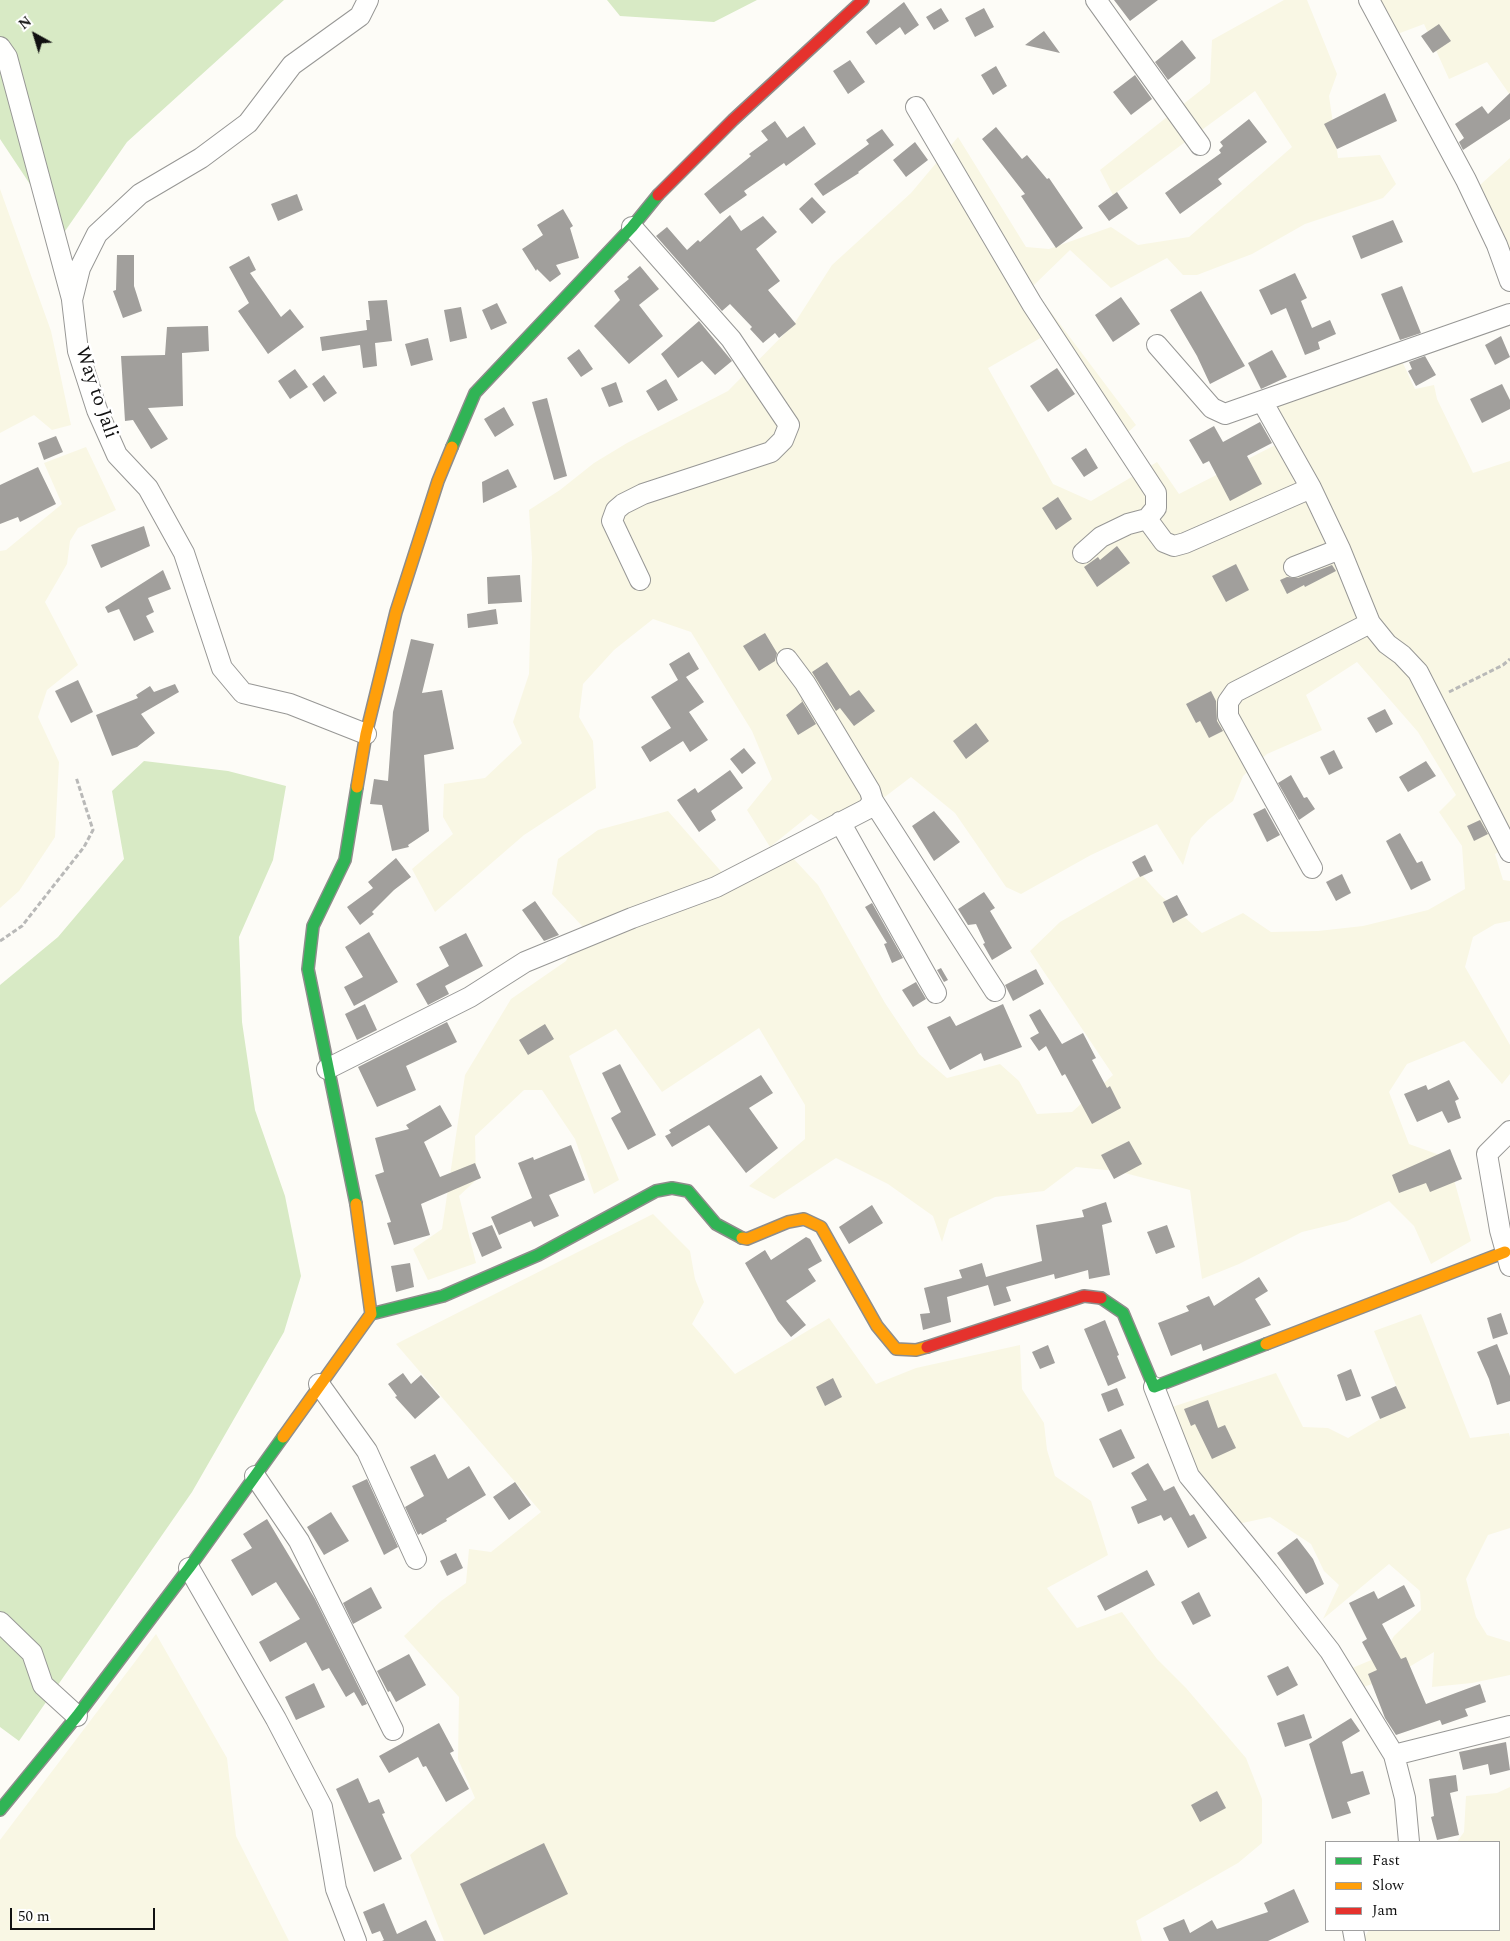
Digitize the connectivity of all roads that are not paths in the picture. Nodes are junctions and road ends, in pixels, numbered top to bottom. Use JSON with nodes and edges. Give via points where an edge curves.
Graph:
{"nodes":[{"id":1,"x":368,"y":0,"type":"edge"},
{"id":2,"x":863,"y":0,"type":"edge"},
{"id":3,"x":1096,"y":0,"type":"edge"},
{"id":4,"x":1369,"y":0,"type":"edge"},
{"id":5,"x":0,"y":47,"type":"edge"},
{"id":6,"x":916,"y":107,"type":"dead end"},
{"id":7,"x":1200,"y":145,"type":"dead end"},
{"id":8,"x":632,"y":227,"type":"junction"},
{"id":9,"x":1510,"y":280,"type":"edge"},
{"id":10,"x":72,"y":300,"type":"junction"},
{"id":11,"x":1510,"y":314,"type":"edge"},
{"id":12,"x":1157,"y":345,"type":"dead end"},
{"id":13,"x":1262,"y":401,"type":"junction"},
{"id":14,"x":1311,"y":488,"type":"junction"},
{"id":15,"x":1147,"y":520,"type":"junction"},
{"id":16,"x":1340,"y":549,"type":"junction"},
{"id":17,"x":1083,"y":553,"type":"dead end"},
{"id":18,"x":1294,"y":567,"type":"dead end"},
{"id":19,"x":640,"y":580,"type":"dead end"},
{"id":20,"x":1370,"y":623,"type":"junction"},
{"id":21,"x":787,"y":659,"type":"dead end"},
{"id":22,"x":366,"y":734,"type":"junction"},
{"id":23,"x":873,"y":801,"type":"junction"},
{"id":24,"x":840,"y":822,"type":"junction"},
{"id":25,"x":1510,"y":852,"type":"edge"},
{"id":26,"x":1312,"y":868,"type":"dead end"},
{"id":27,"x":995,"y":991,"type":"dead end"},
{"id":28,"x":936,"y":993,"type":"dead end"},
{"id":29,"x":327,"y":1068,"type":"junction"},
{"id":30,"x":1510,"y":1131,"type":"edge"},
{"id":31,"x":1508,"y":1259,"type":"edge"},
{"id":32,"x":371,"y":1314,"type":"junction"},
{"id":33,"x":319,"y":1384,"type":"junction"},
{"id":34,"x":1154,"y":1387,"type":"junction"},
{"id":35,"x":255,"y":1476,"type":"junction"},
{"id":36,"x":416,"y":1559,"type":"dead end"},
{"id":37,"x":189,"y":1568,"type":"junction"},
{"id":38,"x":0,"y":1622,"type":"edge"},
{"id":39,"x":77,"y":1716,"type":"junction"},
{"id":40,"x":1510,"y":1726,"type":"edge"},
{"id":41,"x":393,"y":1730,"type":"dead end"},
{"id":42,"x":1394,"y":1755,"type":"junction"},
{"id":43,"x":0,"y":1810,"type":"edge"},
{"id":44,"x":1409,"y":1841,"type":"edge"},
{"id":45,"x":356,"y":1941,"type":"edge"}],
"edges":[{"from":1,"to":10,"type":"street","name":"Way to Jali","via":[[360,16],[292,65],[248,123],[202,158],[140,194],[97,234],[80,268]]},
{"from":2,"to":8,"type":"street","via":[[733,120],[661,191]]},
{"from":3,"to":7,"type":"street"},
{"from":4,"to":9,"type":"street","via":[[1466,180]]},
{"from":5,"to":10,"type":"street","via":[[7,57]]},
{"from":6,"to":15,"type":"street","via":[[1032,304],[1156,493],[1156,508]]},
{"from":8,"to":19,"type":"street","via":[[731,340],[788,425],[784,440],[771,452],[643,494],[616,510],[612,521]]},
{"from":8,"to":22,"type":"street","via":[[475,393],[438,482],[399,602]]},
{"from":10,"to":22,"type":"street","name":"Way to Jali","via":[[78,351],[97,410],[117,455],[148,488],[184,554],[222,668],[243,693],[290,704]]},
{"from":11,"to":13,"type":"street"},
{"from":12,"to":13,"type":"street","via":[[1212,408],[1225,414]]},
{"from":13,"to":14,"type":"street"},
{"from":14,"to":15,"type":"street","via":[[1174,546],[1164,542]]},
{"from":14,"to":16,"type":"street"},
{"from":15,"to":17,"type":"street","via":[[1128,524],[1101,537]]},
{"from":16,"to":18,"type":"street"},
{"from":16,"to":20,"type":"street"},
{"from":20,"to":25,"type":"street","via":[[1387,644],[1418,672]]},
{"from":20,"to":26,"type":"street","via":[[1235,692],[1228,702],[1228,716]]},
{"from":21,"to":23,"type":"street","via":[[870,791]]},
{"from":22,"to":29,"type":"street","via":[[345,860],[313,926],[308,969]]},
{"from":23,"to":24,"type":"street","via":[[867,809]]},
{"from":23,"to":27,"type":"street"},
{"from":24,"to":28,"type":"street"},
{"from":24,"to":29,"type":"street","via":[[716,887],[525,962],[470,997]]},
{"from":29,"to":32,"type":"street","via":[[354,1186]]},
{"from":30,"to":31,"type":"street","via":[[1487,1154]]},
{"from":31,"to":34,"type":"street"},
{"from":32,"to":33,"type":"street"},
{"from":32,"to":34,"type":"street","via":[[443,1296],[538,1255],[656,1191],[672,1188],[688,1191],[716,1224],[735,1236],[747,1239],[788,1222],[804,1220],[821,1227],[877,1326],[896,1349],[916,1350],[1084,1296],[1102,1298],[1123,1314]]},
{"from":33,"to":35,"type":"street"},
{"from":33,"to":36,"type":"street","via":[[367,1451]]},
{"from":34,"to":42,"type":"street","via":[[1189,1476],[1330,1651]]},
{"from":35,"to":37,"type":"street"},
{"from":35,"to":41,"type":"street","via":[[299,1541]]},
{"from":37,"to":39,"type":"street"},
{"from":37,"to":45,"type":"street","via":[[276,1719],[322,1808],[336,1889]]},
{"from":38,"to":39,"type":"street","via":[[32,1653],[43,1685]]},
{"from":39,"to":43,"type":"street"},
{"from":40,"to":42,"type":"street"},
{"from":42,"to":44,"type":"street","via":[[1405,1798]]}]}
